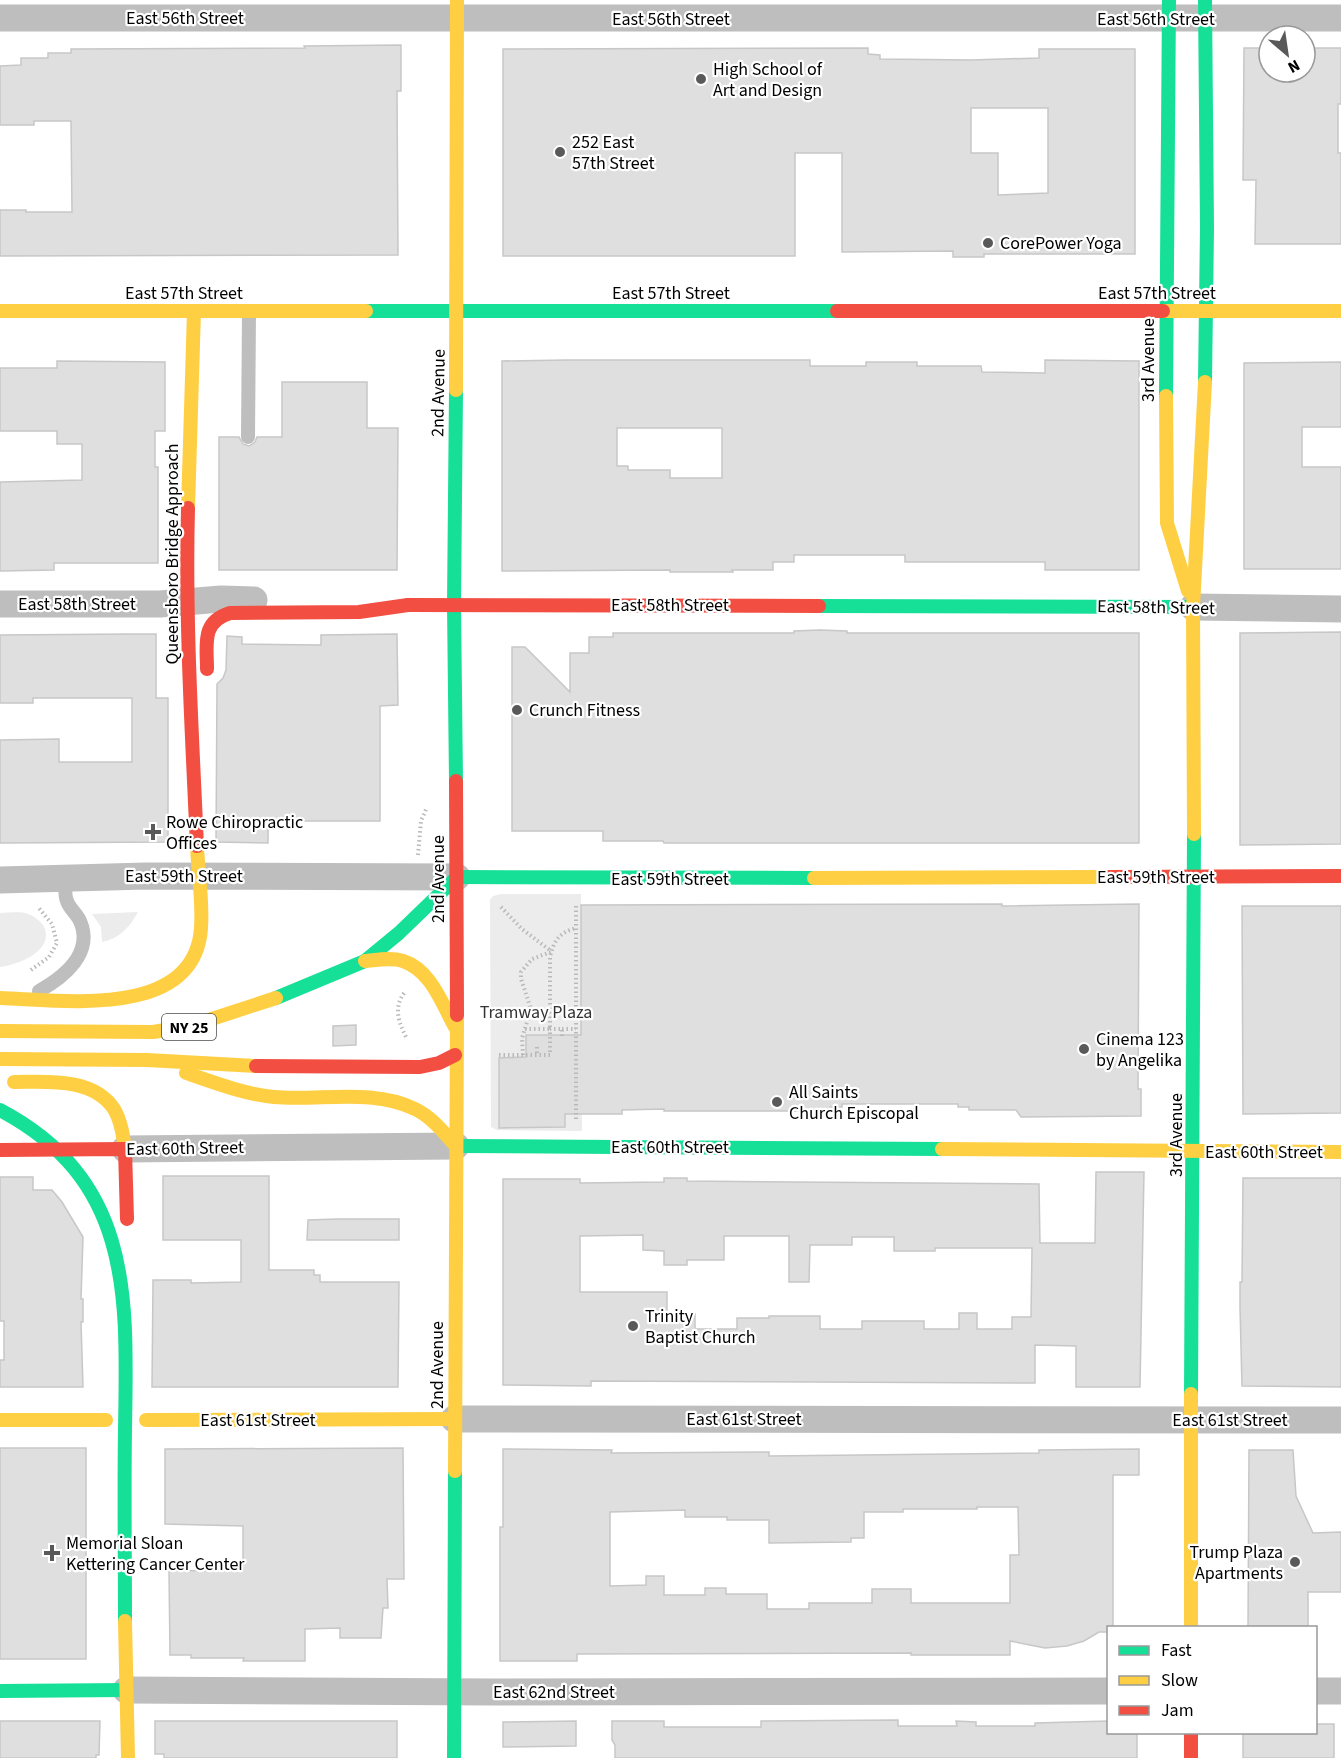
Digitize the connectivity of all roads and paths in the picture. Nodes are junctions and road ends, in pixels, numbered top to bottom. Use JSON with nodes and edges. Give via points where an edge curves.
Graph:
{"nodes":[{"id":1,"x":143,"y":9,"type":"edge"},
{"id":2,"x":312,"y":9,"type":"edge"},
{"id":3,"x":1205,"y":9,"type":"edge"},
{"id":4,"x":457,"y":10,"type":"edge"},
{"id":5,"x":1168,"y":10,"type":"edge"},
{"id":6,"x":0,"y":18,"type":"edge"},
{"id":7,"x":1341,"y":18,"type":"edge"},
{"id":8,"x":457,"y":310,"type":"junction"},
{"id":9,"x":0,"y":311,"type":"edge"},
{"id":10,"x":194,"y":311,"type":"junction"},
{"id":11,"x":249,"y":311,"type":"junction"},
{"id":12,"x":1166,"y":311,"type":"junction"},
{"id":13,"x":1206,"y":311,"type":"junction"},
{"id":14,"x":1341,"y":311,"type":"edge"},
{"id":15,"x":1205,"y":379,"type":"junction"},
{"id":16,"x":1189,"y":410,"type":"dead end"},
{"id":17,"x":1178,"y":430,"type":"dead end"},
{"id":18,"x":248,"y":437,"type":"dead end"},
{"id":19,"x":1167,"y":450,"type":"junction"},
{"id":20,"x":187,"y":602,"type":"junction"},
{"id":21,"x":0,"y":604,"type":"edge"},
{"id":22,"x":408,"y":605,"type":"junction"},
{"id":23,"x":454,"y":605,"type":"junction"},
{"id":24,"x":1193,"y":607,"type":"junction"},
{"id":25,"x":1341,"y":609,"type":"edge"},
{"id":26,"x":192,"y":759,"type":"junction"},
{"id":27,"x":1341,"y":876,"type":"edge"},
{"id":28,"x":457,"y":877,"type":"junction"},
{"id":29,"x":1194,"y":877,"type":"junction"},
{"id":30,"x":65,"y":878,"type":"junction"},
{"id":31,"x":0,"y":880,"type":"edge"},
{"id":32,"x":576,"y":900,"type":"dead end"},
{"id":33,"x":38,"y":907,"type":"dead end"},
{"id":34,"x":501,"y":907,"type":"dead end"},
{"id":35,"x":576,"y":928,"type":"junction"},
{"id":36,"x":551,"y":952,"type":"junction"},
{"id":37,"x":365,"y":961,"type":"junction"},
{"id":38,"x":27,"y":972,"type":"dead end"},
{"id":39,"x":406,"y":990,"type":"dead end"},
{"id":40,"x":0,"y":998,"type":"edge"},
{"id":41,"x":0,"y":1004,"type":"edge"},
{"id":42,"x":455,"y":1027,"type":"junction"},
{"id":43,"x":525,"y":1029,"type":"junction"},
{"id":44,"x":550,"y":1029,"type":"junction"},
{"id":45,"x":562,"y":1029,"type":"junction"},
{"id":46,"x":576,"y":1029,"type":"junction"},
{"id":47,"x":0,"y":1031,"type":"edge"},
{"id":48,"x":562,"y":1038,"type":"dead end"},
{"id":49,"x":407,"y":1041,"type":"dead end"},
{"id":50,"x":537,"y":1047,"type":"dead end"},
{"id":51,"x":455,"y":1055,"type":"junction"},
{"id":52,"x":499,"y":1055,"type":"dead end"},
{"id":53,"x":523,"y":1055,"type":"junction"},
{"id":54,"x":537,"y":1055,"type":"junction"},
{"id":55,"x":0,"y":1059,"type":"edge"},
{"id":56,"x":147,"y":1060,"type":"junction"},
{"id":57,"x":0,"y":1081,"type":"edge"},
{"id":58,"x":0,"y":1110,"type":"edge"},
{"id":59,"x":576,"y":1123,"type":"dead end"},
{"id":60,"x":456,"y":1146,"type":"junction"},
{"id":61,"x":125,"y":1149,"type":"junction"},
{"id":62,"x":0,"y":1150,"type":"edge"},
{"id":63,"x":1194,"y":1152,"type":"junction"},
{"id":64,"x":1341,"y":1152,"type":"edge"},
{"id":65,"x":127,"y":1219,"type":"dead end"},
{"id":66,"x":454,"y":1419,"type":"junction"},
{"id":67,"x":0,"y":1420,"type":"edge"},
{"id":68,"x":106,"y":1420,"type":"dead end"},
{"id":69,"x":146,"y":1420,"type":"dead end"},
{"id":70,"x":1190,"y":1420,"type":"junction"},
{"id":71,"x":1341,"y":1420,"type":"edge"},
{"id":72,"x":1191,"y":1626,"type":"edge"},
{"id":73,"x":126,"y":1690,"type":"junction"},
{"id":74,"x":0,"y":1691,"type":"edge"},
{"id":75,"x":1107,"y":1691,"type":"edge"},
{"id":76,"x":1317,"y":1691,"type":"edge"},
{"id":77,"x":1341,"y":1691,"type":"edge"},
{"id":78,"x":455,"y":1692,"type":"junction"},
{"id":79,"x":1191,"y":1734,"type":"edge"},
{"id":80,"x":128,"y":1758,"type":"edge"},
{"id":81,"x":454,"y":1758,"type":"edge"},
{"id":82,"x":1191,"y":1758,"type":"edge"}],
"edges":[{"from":1,"to":2,"type":"street","name":"East 56th Street"},
{"from":1,"to":6,"type":"street","name":"East 56th Street"},
{"from":2,"to":4,"type":"street","name":"East 56th Street"},
{"from":3,"to":5,"type":"street","name":"East 56th Street"},
{"from":3,"to":7,"type":"street","name":"East 56th Street"},
{"from":3,"to":13,"type":"main road","name":"3rd Avenue"},
{"from":4,"to":5,"type":"street","name":"East 56th Street"},
{"from":4,"to":8,"type":"main road","name":"2nd Avenue"},
{"from":5,"to":12,"type":"main road","name":"3rd Avenue"},
{"from":8,"to":11,"type":"main road","name":"East 57th Street"},
{"from":8,"to":12,"type":"main road","name":"East 57th Street"},
{"from":8,"to":23,"type":"main road","name":"2nd Avenue"},
{"from":9,"to":10,"type":"main road","name":"East 57th Street"},
{"from":10,"to":11,"type":"main road","name":"East 57th Street"},
{"from":10,"to":20,"type":"main road","name":"Queensboro Bridge Approach"},
{"from":11,"to":18,"type":"lane"},
{"from":12,"to":13,"type":"main road","name":"East 57th Street"},
{"from":12,"to":19,"type":"main road","name":"3rd Avenue"},
{"from":13,"to":14,"type":"main road","name":"East 57th Street"},
{"from":13,"to":15,"type":"main road","name":"3rd Avenue"},
{"from":15,"to":16,"type":"main road"},
{"from":15,"to":24,"type":"main road","name":"3rd Avenue"},
{"from":17,"to":19,"type":"main road"},
{"from":19,"to":24,"type":"main road","name":"3rd Avenue","via":[[1167,523]]},
{"from":20,"to":21,"type":"street","name":"East 58th Street"},
{"from":20,"to":22,"type":"street","name":"East 58th Street","via":[[357,600]]},
{"from":20,"to":26,"type":"main road","name":"Queensboro Bridge Approach"},
{"from":22,"to":23,"type":"main road","name":"East 58th Street"},
{"from":22,"to":26,"type":"main road","via":[[359,612],[230,613],[214,618],[209,627]]},
{"from":23,"to":24,"type":"main road","name":"East 58th Street"},
{"from":23,"to":28,"type":"main road","name":"2nd Avenue"},
{"from":24,"to":25,"type":"street","name":"East 58th Street"},
{"from":24,"to":29,"type":"main road","name":"3rd Avenue"},
{"from":26,"to":40,"type":"main road","name":"Queensboro Bridge Approach","via":[[201,929],[195,954],[178,976],[161,989],[130,998]]},
{"from":27,"to":29,"type":"main road","name":"East 59th Street"},
{"from":28,"to":29,"type":"main road","name":"East 59th Street"},
{"from":28,"to":30,"type":"street","name":"East 59th Street"},
{"from":28,"to":37,"type":"main road","number":"NY 25"},
{"from":28,"to":42,"type":"main road","name":"2nd Avenue"},
{"from":29,"to":63,"type":"main road","name":"3rd Avenue"},
{"from":30,"to":31,"type":"street","name":"East 59th Street"},
{"from":30,"to":41,"type":"lane","via":[[67,902],[83,928],[81,953],[51,985]]},
{"from":32,"to":35,"type":"path"},
{"from":33,"to":38,"type":"path","via":[[52,924],[57,943],[49,957]]},
{"from":34,"to":36,"type":"path"},
{"from":35,"to":36,"type":"path","via":[[556,937]]},
{"from":35,"to":46,"type":"path"},
{"from":36,"to":43,"type":"path","via":[[532,959],[521,972],[531,1009]]},
{"from":36,"to":44,"type":"path"},
{"from":37,"to":42,"type":"main road","number":"NY 25","via":[[403,961],[416,968]]},
{"from":37,"to":47,"type":"main road","number":"NY 25","via":[[289,994],[190,1026],[135,1033]]},
{"from":39,"to":49,"type":"path","via":[[397,1010]]},
{"from":42,"to":51,"type":"main road","name":"2nd Avenue"},
{"from":43,"to":44,"type":"path"},
{"from":43,"to":53,"type":"path"},
{"from":44,"to":45,"type":"path"},
{"from":44,"to":54,"type":"path","via":[[550,1054]]},
{"from":45,"to":46,"type":"path"},
{"from":45,"to":48,"type":"path"},
{"from":46,"to":59,"type":"path"},
{"from":50,"to":54,"type":"path"},
{"from":51,"to":56,"type":"main road","via":[[420,1067],[274,1067]]},
{"from":51,"to":60,"type":"main road","name":"2nd Avenue"},
{"from":52,"to":53,"type":"path"},
{"from":53,"to":54,"type":"path"},
{"from":55,"to":56,"type":"main road","number":"NY 25"},
{"from":56,"to":60,"type":"main road","number":"NY 25","via":[[251,1094],[401,1103],[424,1114]]},
{"from":57,"to":61,"type":"main road","via":[[70,1083],[94,1090],[115,1111],[123,1128]]},
{"from":58,"to":73,"type":"main road","via":[[32,1129],[75,1170],[95,1199],[120,1274],[125,1318]]},
{"from":60,"to":61,"type":"street","name":"East 60th Street"},
{"from":60,"to":63,"type":"main road","name":"East 60th Street"},
{"from":60,"to":66,"type":"main road","name":"2nd Avenue"},
{"from":61,"to":62,"type":"main road","name":"East 60th Street"},
{"from":61,"to":65,"type":"main road"},
{"from":63,"to":64,"type":"main road","name":"East 60th Street"},
{"from":63,"to":70,"type":"main road","name":"3rd Avenue"},
{"from":66,"to":69,"type":"main road","name":"East 61st Street"},
{"from":66,"to":70,"type":"street","name":"East 61st Street"},
{"from":66,"to":78,"type":"main road","name":"2nd Avenue"},
{"from":67,"to":68,"type":"main road"},
{"from":70,"to":71,"type":"street","name":"East 61st Street"},
{"from":70,"to":72,"type":"main road","name":"3rd Avenue"},
{"from":73,"to":74,"type":"main road","name":"East 62nd Street"},
{"from":73,"to":78,"type":"street","name":"East 62nd Street"},
{"from":73,"to":80,"type":"main road"},
{"from":75,"to":78,"type":"street","name":"East 62nd Street"},
{"from":76,"to":77,"type":"street"},
{"from":78,"to":81,"type":"main road","name":"2nd Avenue"},
{"from":79,"to":82,"type":"main road"}]}
